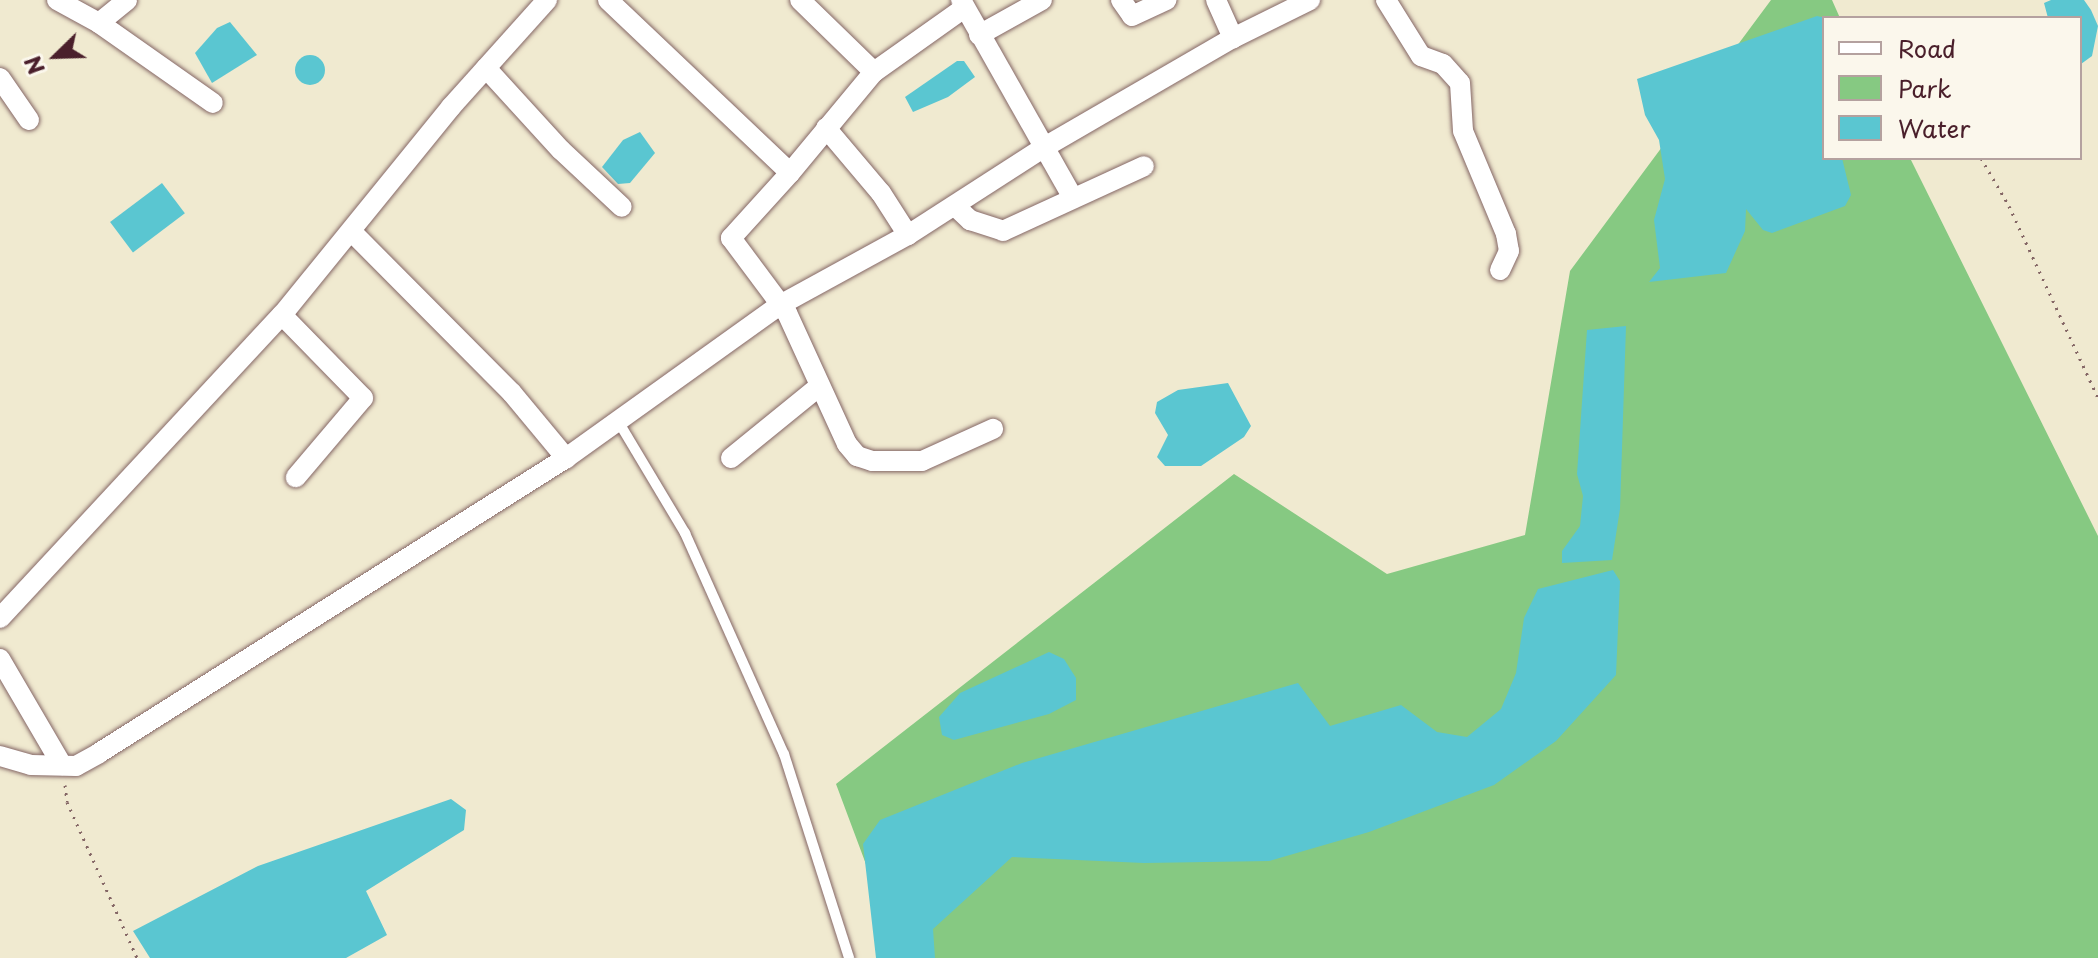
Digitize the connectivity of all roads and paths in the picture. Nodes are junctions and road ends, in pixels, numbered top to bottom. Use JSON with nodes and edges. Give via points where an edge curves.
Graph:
{"nodes":[{"id":1,"x":57,"y":0,"type":"edge"},
{"id":2,"x":127,"y":0,"type":"edge"},
{"id":3,"x":547,"y":0,"type":"edge"},
{"id":4,"x":608,"y":0,"type":"edge"},
{"id":5,"x":800,"y":0,"type":"edge"},
{"id":6,"x":1042,"y":0,"type":"edge"},
{"id":7,"x":1121,"y":0,"type":"edge"},
{"id":8,"x":1166,"y":0,"type":"edge"},
{"id":9,"x":1216,"y":0,"type":"edge"},
{"id":10,"x":1310,"y":0,"type":"edge"},
{"id":11,"x":1386,"y":0,"type":"edge"},
{"id":12,"x":962,"y":4,"type":"edge"},
{"id":13,"x":99,"y":23,"type":"junction"},
{"id":14,"x":979,"y":35,"type":"junction"},
{"id":15,"x":1233,"y":38,"type":"junction"},
{"id":16,"x":486,"y":68,"type":"junction"},
{"id":17,"x":874,"y":72,"type":"junction"},
{"id":18,"x":0,"y":78,"type":"edge"},
{"id":19,"x":213,"y":103,"type":"dead end"},
{"id":20,"x":29,"y":120,"type":"dead end"},
{"id":21,"x":826,"y":128,"type":"junction"},
{"id":22,"x":1043,"y":148,"type":"junction"},
{"id":23,"x":1982,"y":160,"type":"edge"},
{"id":24,"x":1144,"y":166,"type":"dead end"},
{"id":25,"x":790,"y":173,"type":"junction"},
{"id":26,"x":1072,"y":196,"type":"junction"},
{"id":27,"x":955,"y":206,"type":"junction"},
{"id":28,"x":622,"y":207,"type":"dead end"},
{"id":29,"x":352,"y":232,"type":"junction"},
{"id":30,"x":908,"y":235,"type":"junction"},
{"id":31,"x":1500,"y":270,"type":"dead end"},
{"id":32,"x":780,"y":305,"type":"junction"},
{"id":33,"x":282,"y":315,"type":"junction"},
{"id":34,"x":817,"y":388,"type":"junction"},
{"id":35,"x":2098,"y":398,"type":"edge"},
{"id":36,"x":618,"y":421,"type":"junction"},
{"id":37,"x":993,"y":429,"type":"dead end"},
{"id":38,"x":566,"y":458,"type":"junction"},
{"id":39,"x":731,"y":458,"type":"dead end"},
{"id":40,"x":296,"y":477,"type":"dead end"},
{"id":41,"x":0,"y":618,"type":"edge"},
{"id":42,"x":0,"y":659,"type":"edge"},
{"id":43,"x":0,"y":756,"type":"edge"},
{"id":44,"x":62,"y":765,"type":"junction"},
{"id":45,"x":137,"y":958,"type":"edge"},
{"id":46,"x":849,"y":958,"type":"edge"}],
"edges":[{"from":1,"to":13,"type":"street"},
{"from":2,"to":13,"type":"street"},
{"from":3,"to":16,"type":"street"},
{"from":4,"to":25,"type":"street"},
{"from":5,"to":17,"type":"street"},
{"from":6,"to":14,"type":"street"},
{"from":7,"to":8,"type":"street","via":[[1132,16]]},
{"from":9,"to":15,"type":"street"},
{"from":10,"to":15,"type":"street"},
{"from":11,"to":31,"type":"street","via":[[1421,56],[1443,64],[1460,83],[1463,131],[1506,234],[1509,251]]},
{"from":12,"to":14,"type":"street"},
{"from":12,"to":17,"type":"street"},
{"from":13,"to":19,"type":"street"},
{"from":14,"to":22,"type":"street"},
{"from":15,"to":22,"type":"street"},
{"from":16,"to":28,"type":"street"},
{"from":16,"to":29,"type":"street"},
{"from":17,"to":21,"type":"street"},
{"from":18,"to":20,"type":"street"},
{"from":21,"to":25,"type":"street"},
{"from":21,"to":30,"type":"street","via":[[881,193]]},
{"from":22,"to":26,"type":"street"},
{"from":22,"to":27,"type":"street"},
{"from":23,"to":35,"type":"path","via":[[2053,296]]},
{"from":24,"to":26,"type":"street"},
{"from":25,"to":32,"type":"street","via":[[731,238]]},
{"from":26,"to":27,"type":"street","via":[[1003,231],[970,220]]},
{"from":27,"to":30,"type":"street"},
{"from":29,"to":33,"type":"street"},
{"from":29,"to":38,"type":"street","via":[[512,393]]},
{"from":30,"to":32,"type":"street"},
{"from":32,"to":34,"type":"street"},
{"from":32,"to":36,"type":"street"},
{"from":33,"to":40,"type":"street","via":[[363,398]]},
{"from":33,"to":41,"type":"street"},
{"from":34,"to":37,"type":"street","via":[[847,444],[857,456],[872,461],[938,457]]},
{"from":34,"to":39,"type":"street"},
{"from":36,"to":38,"type":"street"},
{"from":36,"to":46,"type":"lane","via":[[685,533],[784,754]]},
{"from":38,"to":44,"type":"street","via":[[99,753],[76,766]]},
{"from":42,"to":44,"type":"street"},
{"from":43,"to":44,"type":"street"},
{"from":44,"to":45,"type":"path","via":[[67,802]]}]}
